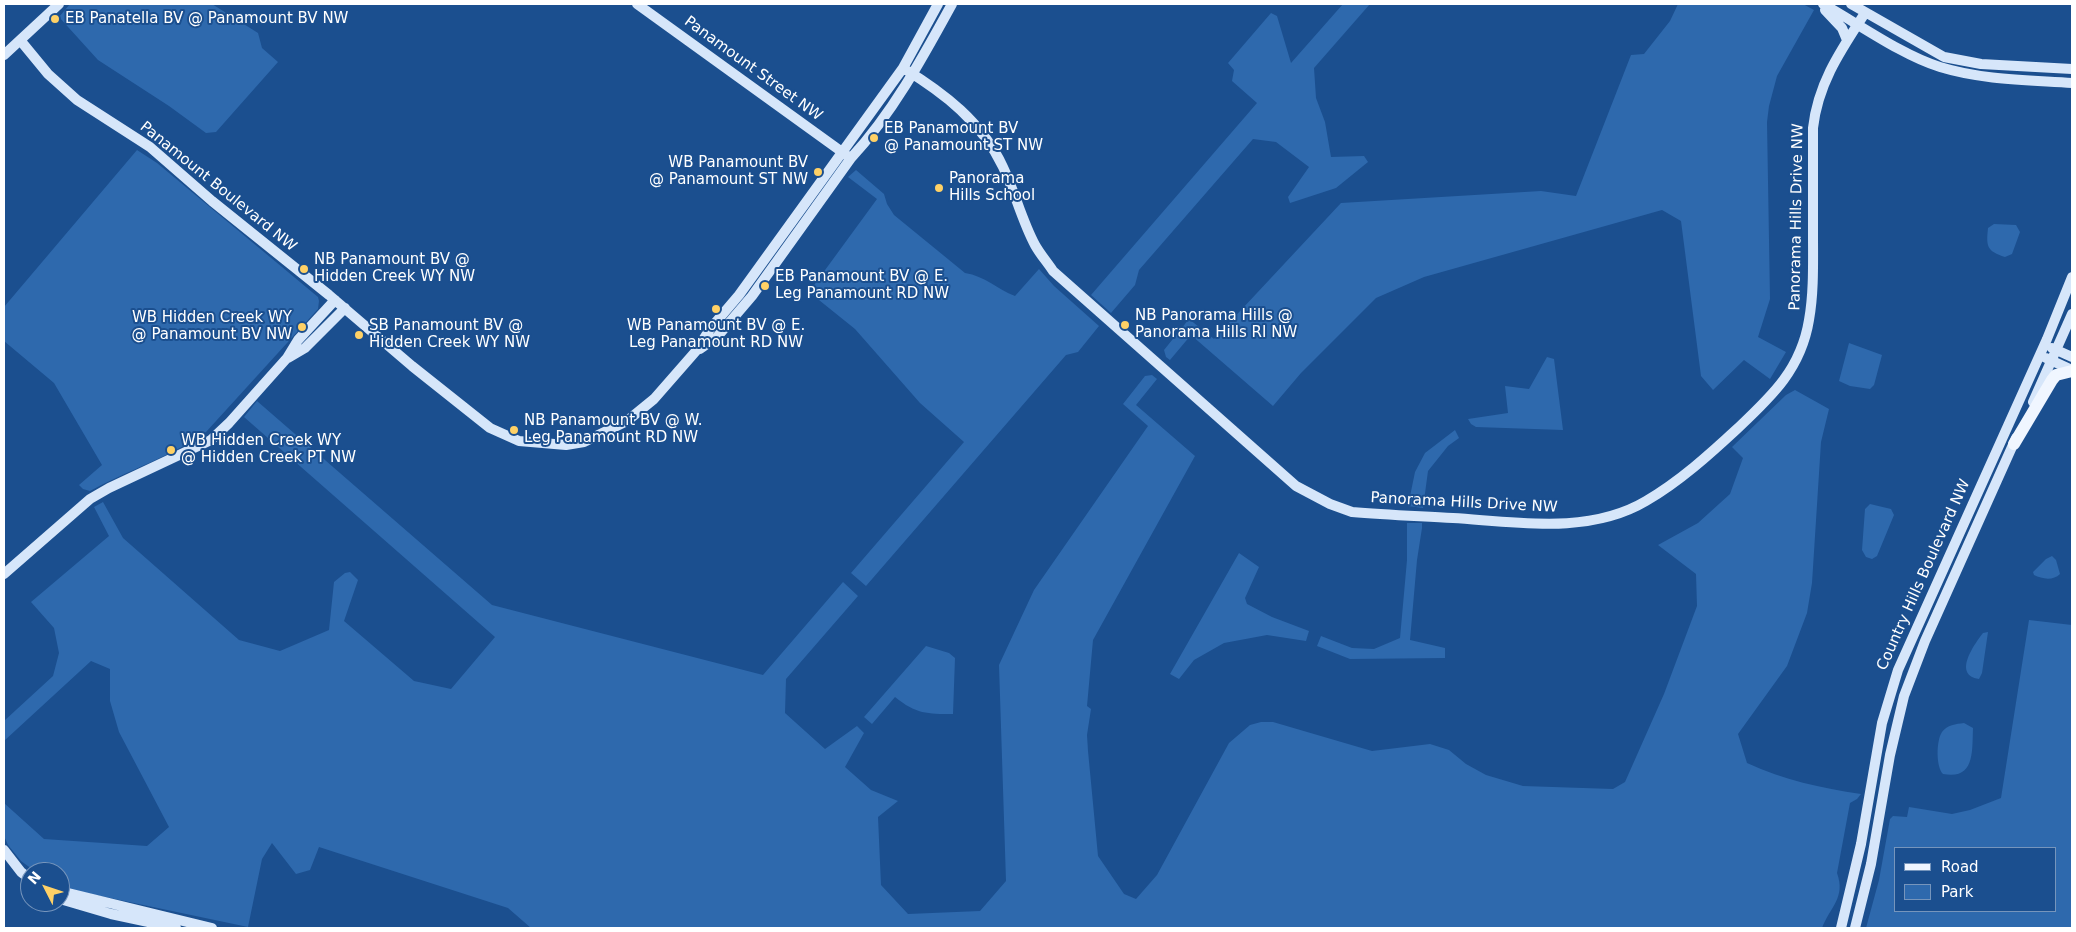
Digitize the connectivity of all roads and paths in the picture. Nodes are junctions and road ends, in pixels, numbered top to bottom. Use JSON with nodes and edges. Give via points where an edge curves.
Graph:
{"nodes":[{"id":1,"x":59,"y":4,"type":"edge"},
{"id":2,"x":637,"y":4,"type":"edge"},
{"id":3,"x":938,"y":4,"type":"edge"},
{"id":4,"x":952,"y":4,"type":"edge"},
{"id":5,"x":1821,"y":4,"type":"edge"},
{"id":6,"x":1850,"y":4,"type":"edge"},
{"id":7,"x":1864,"y":13,"type":"junction"},
{"id":8,"x":1858,"y":24,"type":"junction"},
{"id":9,"x":20,"y":40,"type":"junction"},
{"id":10,"x":1847,"y":40,"type":"junction"},
{"id":11,"x":4,"y":55,"type":"edge"},
{"id":12,"x":2072,"y":69,"type":"edge"},
{"id":13,"x":908,"y":71,"type":"junction"},
{"id":14,"x":2072,"y":84,"type":"edge"},
{"id":15,"x":847,"y":156,"type":"junction"},
{"id":16,"x":2072,"y":278,"type":"edge"},
{"id":17,"x":335,"y":300,"type":"junction"},
{"id":18,"x":345,"y":308,"type":"junction"},
{"id":19,"x":2072,"y":314,"type":"edge"},
{"id":20,"x":2044,"y":344,"type":"junction"},
{"id":21,"x":2057,"y":350,"type":"junction"},
{"id":22,"x":2039,"y":355,"type":"junction"},
{"id":23,"x":2072,"y":357,"type":"edge"},
{"id":24,"x":287,"y":358,"type":"junction"},
{"id":25,"x":2052,"y":361,"type":"junction"},
{"id":26,"x":2072,"y":371,"type":"edge"},
{"id":27,"x":2014,"y":444,"type":"junction"},
{"id":28,"x":4,"y":574,"type":"edge"},
{"id":29,"x":4,"y":850,"type":"edge"},
{"id":30,"x":20,"y":871,"type":"edge"},
{"id":31,"x":70,"y":893,"type":"edge"},
{"id":32,"x":70,"y":902,"type":"edge"},
{"id":33,"x":176,"y":928,"type":"edge"},
{"id":34,"x":212,"y":928,"type":"edge"},
{"id":35,"x":1840,"y":928,"type":"edge"},
{"id":36,"x":1854,"y":928,"type":"edge"}],
"edges":[{"from":1,"to":9,"type":"street"},
{"from":2,"to":15,"type":"street","name":"Panamount Street NW"},
{"from":3,"to":13,"type":"street","name":"Panamount Boulevard NW"},
{"from":4,"to":13,"type":"street","name":"Panamount Boulevard NW"},
{"from":5,"to":8,"type":"street"},
{"from":5,"to":10,"type":"street","via":[[1842,28]]},
{"from":6,"to":7,"type":"street"},
{"from":7,"to":8,"type":"street","name":"Panorama Hills Drive NW"},
{"from":7,"to":12,"type":"street","via":[[1944,57],[1981,64]]},
{"from":8,"to":10,"type":"street","name":"Panorama Hills Drive NW"},
{"from":8,"to":14,"type":"street","via":[[1938,67],[1974,75]]},
{"from":9,"to":11,"type":"street"},
{"from":9,"to":17,"type":"street","name":"Panamount Boulevard NW","via":[[48,74],[77,100],[150,147]]},
{"from":10,"to":13,"type":"street","name":"Panorama Hills Drive NW","via":[[1822,86],[1815,110],[1812,128],[1811,304],[1796,362],[1789,374],[1768,400],[1729,436],[1646,502],[1607,517],[1549,524],[1352,512],[1296,486],[1053,270],[1035,246],[1002,166],[983,133],[945,96]]},
{"from":13,"to":15,"type":"street","name":"Panamount Boulevard NW","via":[[862,146]]},
{"from":15,"to":18,"type":"street","name":"Panamount Boulevard NW","via":[[696,351],[654,399],[626,421],[584,442],[558,446],[519,441],[490,428]]},
{"from":16,"to":20,"type":"street","name":"Country Hills Boulevard NW"},
{"from":17,"to":18,"type":"street","name":"Panamount Boulevard NW"},
{"from":17,"to":24,"type":"street","via":[[298,340]]},
{"from":18,"to":24,"type":"street","via":[[305,348]]},
{"from":19,"to":21,"type":"street","name":"Country Hills Boulevard NW"},
{"from":20,"to":21,"type":"street"},
{"from":20,"to":22,"type":"street","name":"Country Hills Boulevard NW"},
{"from":21,"to":23,"type":"street"},
{"from":21,"to":25,"type":"street","name":"Country Hills Boulevard NW"},
{"from":22,"to":25,"type":"street"},
{"from":22,"to":35,"type":"street","name":"Country Hills Boulevard NW","via":[[1898,670],[1882,723],[1860,852]]},
{"from":24,"to":28,"type":"street","via":[[211,440],[90,499]]},
{"from":25,"to":26,"type":"street"},
{"from":25,"to":27,"type":"street","name":"Country Hills Boulevard NW"},
{"from":26,"to":27,"type":"main road","via":[[2056,376],[2047,387]]},
{"from":27,"to":36,"type":"street","name":"Country Hills Boulevard NW","via":[[1925,641],[1904,696],[1871,864]]},
{"from":29,"to":30,"type":"street"},
{"from":31,"to":34,"type":"street"},
{"from":32,"to":33,"type":"street"}]}
